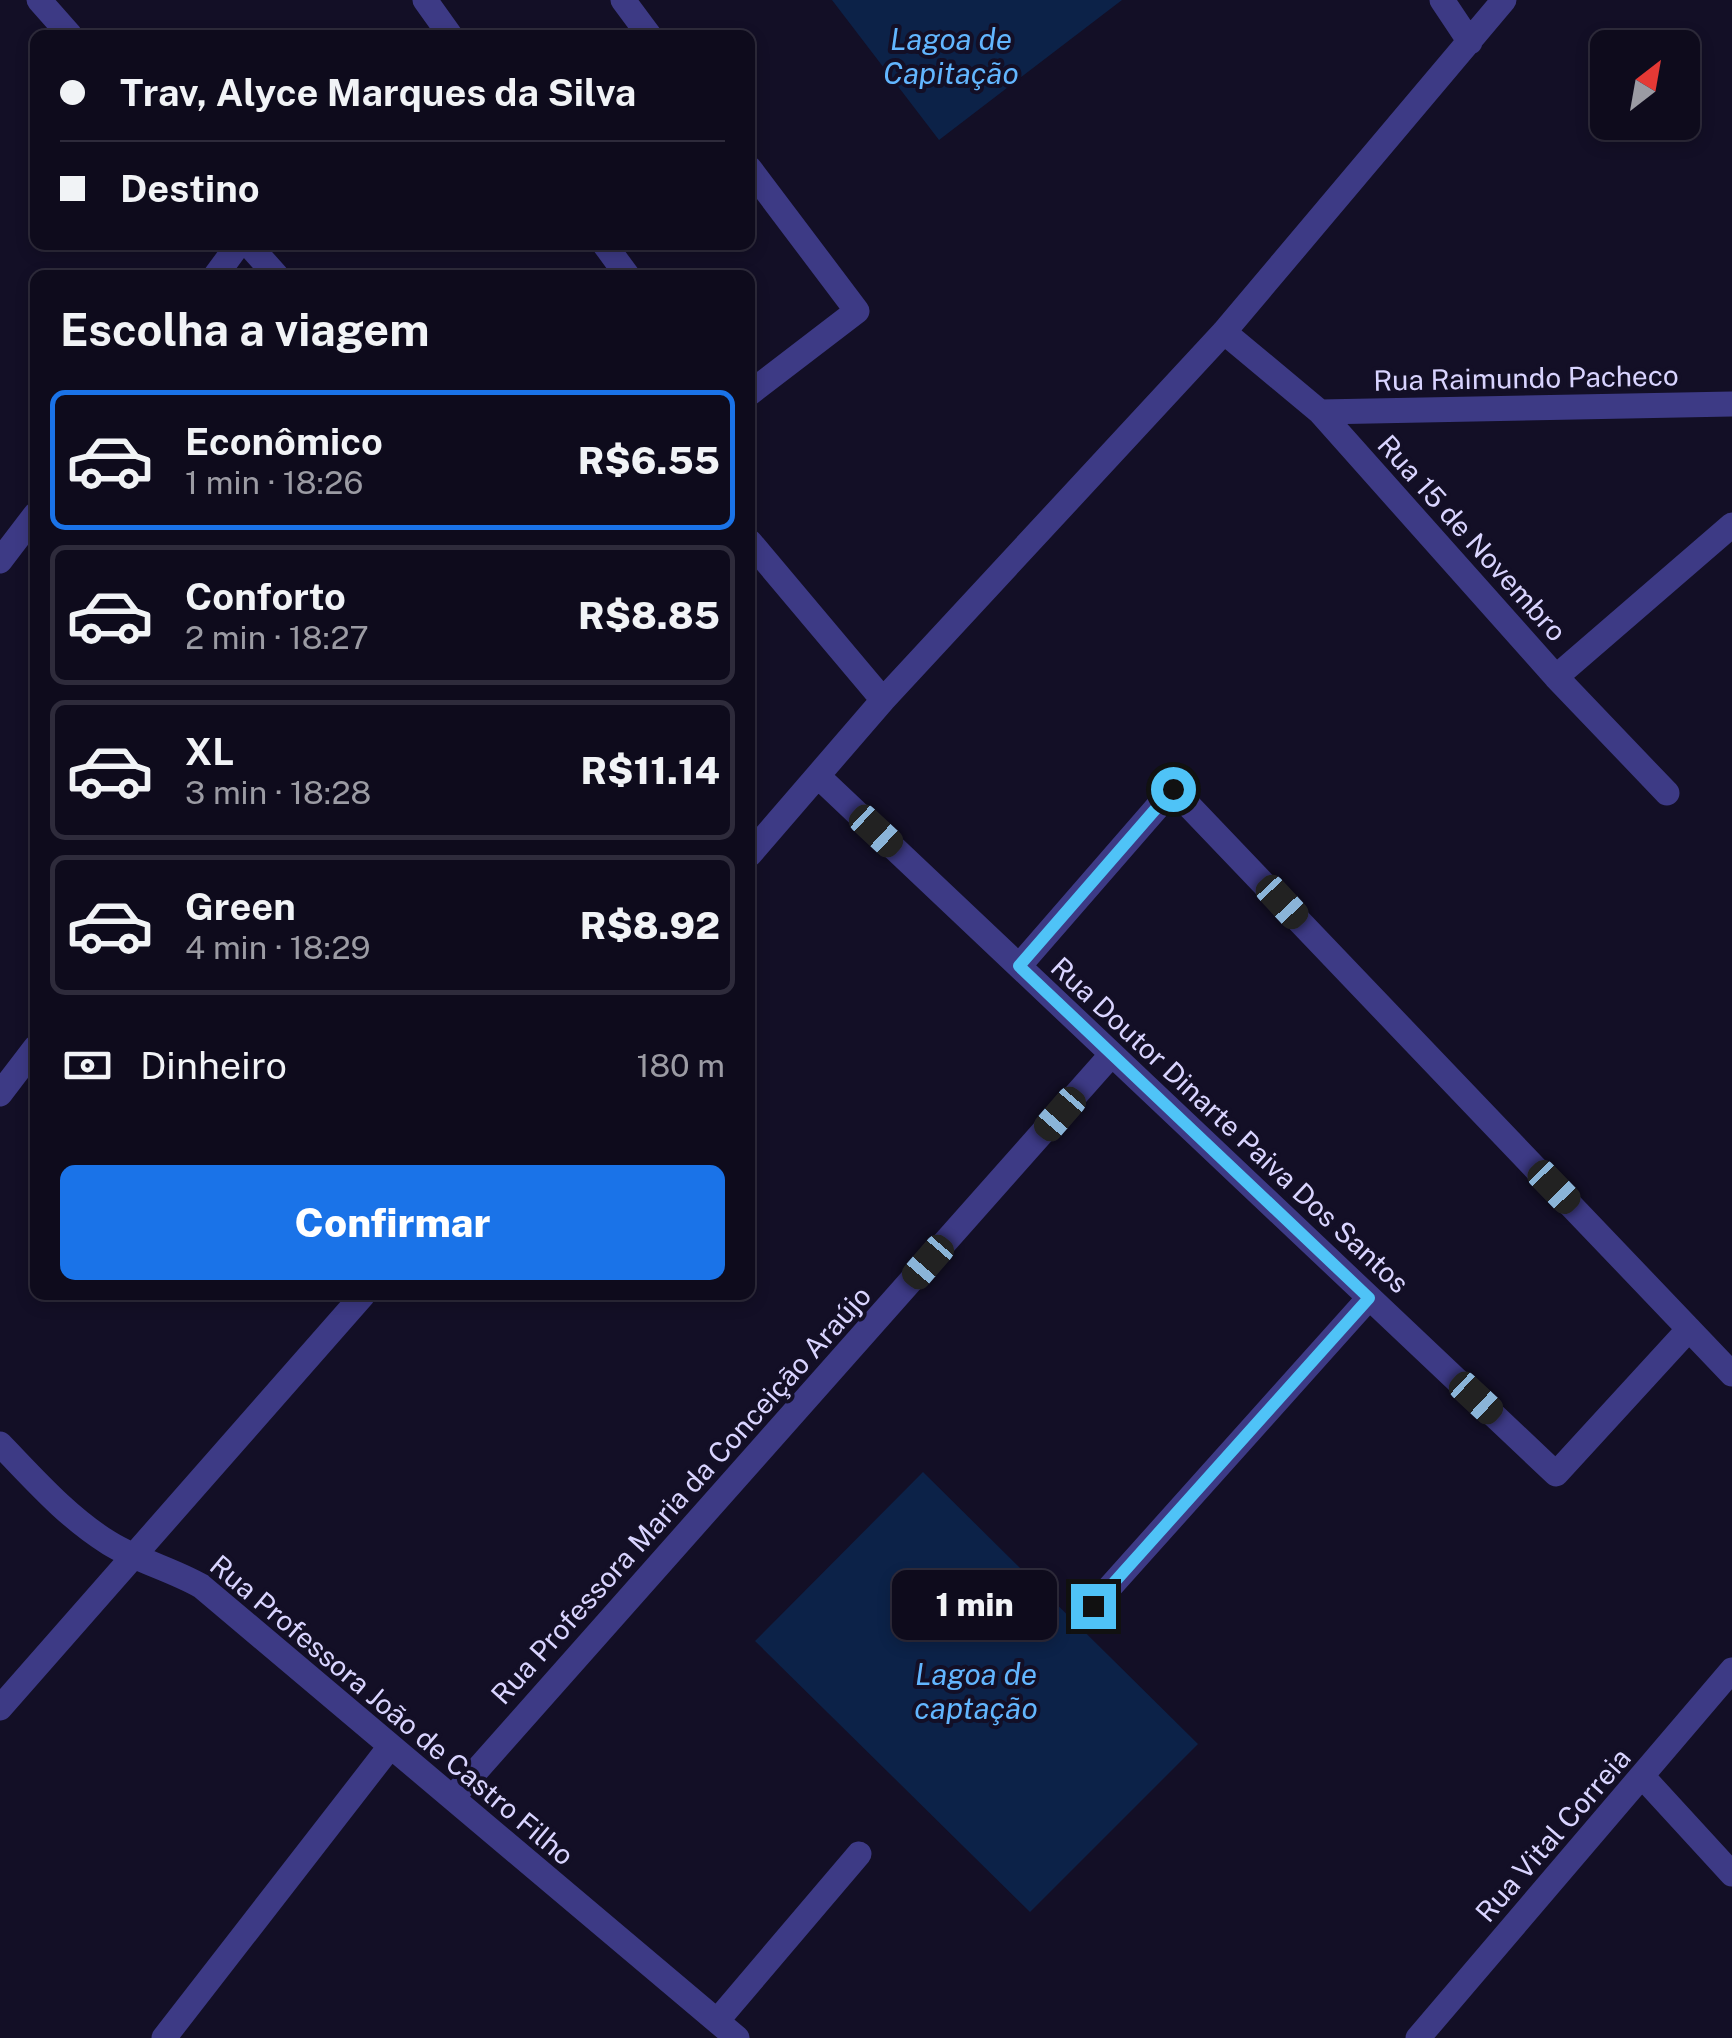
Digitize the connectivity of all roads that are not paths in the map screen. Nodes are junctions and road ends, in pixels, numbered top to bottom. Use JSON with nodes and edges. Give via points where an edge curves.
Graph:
{"nodes":[{"id":1,"x":40,"y":0,"type":"edge"},
{"id":2,"x":424,"y":0,"type":"edge"},
{"id":3,"x":623,"y":0,"type":"edge"},
{"id":4,"x":1442,"y":0,"type":"edge"},
{"id":5,"x":1504,"y":0,"type":"edge"},
{"id":6,"x":66,"y":30,"type":"edge"},
{"id":7,"x":446,"y":30,"type":"edge"},
{"id":8,"x":645,"y":30,"type":"edge"},
{"id":9,"x":1470,"y":42,"type":"junction"},
{"id":10,"x":755,"y":176,"type":"edge"},
{"id":11,"x":254,"y":250,"type":"edge"},
{"id":12,"x":609,"y":250,"type":"edge"},
{"id":13,"x":272,"y":270,"type":"edge"},
{"id":14,"x":624,"y":270,"type":"edge"},
{"id":15,"x":1224,"y":332,"type":"junction"},
{"id":16,"x":755,"y":388,"type":"edge"},
{"id":17,"x":1732,"y":404,"type":"edge"},
{"id":18,"x":1320,"y":412,"type":"junction"},
{"id":19,"x":30,"y":522,"type":"edge"},
{"id":20,"x":1732,"y":525,"type":"edge"},
{"id":21,"x":755,"y":548,"type":"edge"},
{"id":22,"x":0,"y":561,"type":"edge"},
{"id":23,"x":1556,"y":677,"type":"junction"},
{"id":24,"x":883,"y":700,"type":"junction"},
{"id":25,"x":820,"y":778,"type":"junction"},
{"id":26,"x":1667,"y":793,"type":"dead end"},
{"id":27,"x":756,"y":835,"type":"edge"},
{"id":28,"x":1019,"y":966,"type":"junction"},
{"id":29,"x":1112,"y":1054,"type":"junction"},
{"id":30,"x":30,"y":1055,"type":"edge"},
{"id":31,"x":0,"y":1094,"type":"edge"},
{"id":32,"x":1369,"y":1298,"type":"junction"},
{"id":33,"x":359,"y":1300,"type":"edge"},
{"id":34,"x":1690,"y":1329,"type":"junction"},
{"id":35,"x":1732,"y":1374,"type":"edge"},
{"id":36,"x":0,"y":1444,"type":"edge"},
{"id":37,"x":132,"y":1556,"type":"junction"},
{"id":38,"x":1093,"y":1606,"type":"dead end"},
{"id":39,"x":1732,"y":1670,"type":"edge"},
{"id":40,"x":0,"y":1708,"type":"edge"},
{"id":41,"x":389,"y":1748,"type":"junction"},
{"id":42,"x":1642,"y":1777,"type":"junction"},
{"id":43,"x":454,"y":1797,"type":"junction"},
{"id":44,"x":860,"y":1854,"type":"dead end"},
{"id":45,"x":1732,"y":1874,"type":"edge"},
{"id":46,"x":727,"y":2029,"type":"edge"},
{"id":47,"x":164,"y":2038,"type":"edge"},
{"id":48,"x":1418,"y":2038,"type":"edge"}],
"edges":[{"from":1,"to":6,"type":"street"},
{"from":2,"to":7,"type":"street"},
{"from":3,"to":8,"type":"street"},
{"from":4,"to":9,"type":"street"},
{"from":5,"to":9,"type":"street"},
{"from":9,"to":15,"type":"street"},
{"from":10,"to":16,"type":"street","via":[[857,311]]},
{"from":11,"to":13,"type":"street"},
{"from":12,"to":14,"type":"street"},
{"from":15,"to":18,"type":"street","name":"Rua 15 de Novembro"},
{"from":15,"to":24,"type":"street"},
{"from":17,"to":18,"type":"street","name":"Rua Raimundo Pacheco"},
{"from":18,"to":23,"type":"street","name":"Rua 15 de Novembro"},
{"from":19,"to":22,"type":"street"},
{"from":20,"to":23,"type":"street"},
{"from":21,"to":24,"type":"street"},
{"from":23,"to":26,"type":"street","name":"Rua 15 de Novembro"},
{"from":24,"to":25,"type":"street"},
{"from":25,"to":27,"type":"street"},
{"from":25,"to":28,"type":"street","name":"Rua Doutor Dinarte Paiva Dos Santos"},
{"from":28,"to":29,"type":"street","name":"Rua Doutor Dinarte Paiva Dos Santos"},
{"from":28,"to":34,"type":"street","via":[[1173,789]]},
{"from":29,"to":32,"type":"street","name":"Rua Doutor Dinarte Paiva Dos Santos"},
{"from":29,"to":43,"type":"street","name":"Rua Professora Maria da Conceição Araújo"},
{"from":30,"to":31,"type":"street"},
{"from":32,"to":34,"type":"street","name":"Rua Doutor Dinarte Paiva Dos Santos","via":[[1556,1474]]},
{"from":32,"to":38,"type":"street"},
{"from":33,"to":37,"type":"street"},
{"from":34,"to":35,"type":"street"},
{"from":36,"to":37,"type":"street","name":"Rua Professora João de Castro Filho","via":[[79,1522]]},
{"from":37,"to":40,"type":"street"},
{"from":37,"to":41,"type":"street","name":"Rua Professora João de Castro Filho","via":[[201,1586]]},
{"from":39,"to":42,"type":"street","name":"Rua Vital Correia"},
{"from":41,"to":43,"type":"street","name":"Rua Professora João de Castro Filho"},
{"from":41,"to":47,"type":"street"},
{"from":42,"to":45,"type":"street"},
{"from":42,"to":48,"type":"street","name":"Rua Vital Correia"},
{"from":43,"to":46,"type":"street","name":"Rua Professora João de Castro Filho"},
{"from":44,"to":46,"type":"street"}]}
